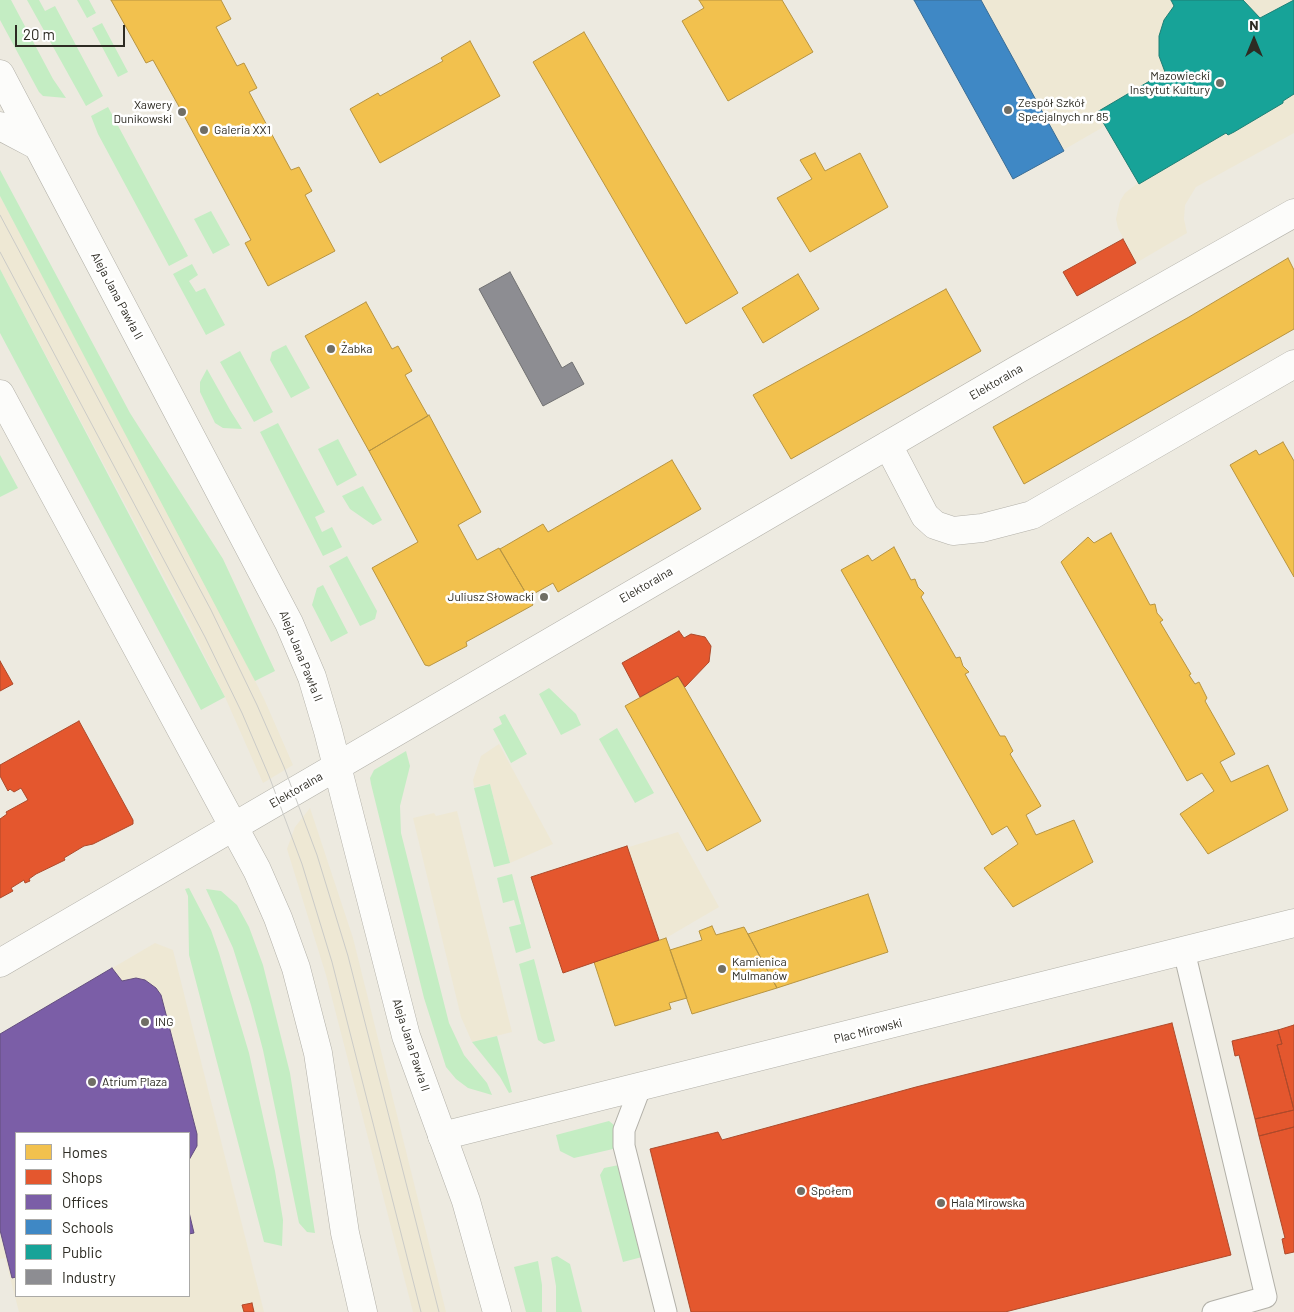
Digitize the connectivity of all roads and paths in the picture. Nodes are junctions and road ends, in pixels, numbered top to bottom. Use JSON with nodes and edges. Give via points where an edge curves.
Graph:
{"nodes":[{"id":1,"x":0,"y":74,"type":"edge"},
{"id":2,"x":0,"y":126,"type":"edge"},
{"id":3,"x":38,"y":146,"type":"junction"},
{"id":4,"x":1294,"y":213,"type":"edge"},
{"id":5,"x":1294,"y":364,"type":"edge"},
{"id":6,"x":0,"y":394,"type":"edge"},
{"id":7,"x":888,"y":445,"type":"junction"},
{"id":8,"x":336,"y":766,"type":"junction"},
{"id":9,"x":232,"y":827,"type":"junction"},
{"id":10,"x":1294,"y":923,"type":"edge"},
{"id":11,"x":1184,"y":951,"type":"junction"},
{"id":12,"x":0,"y":963,"type":"edge"},
{"id":13,"x":640,"y":1088,"type":"junction"},
{"id":14,"x":442,"y":1136,"type":"junction"},
{"id":15,"x":1268,"y":1305,"type":"edge"},
{"id":16,"x":363,"y":1312,"type":"edge"},
{"id":17,"x":497,"y":1312,"type":"edge"},
{"id":18,"x":666,"y":1312,"type":"edge"},
{"id":19,"x":1213,"y":1312,"type":"edge"}],
"edges":[{"from":1,"to":3,"type":"street","name":"Aleja Jana Pawła II"},
{"from":2,"to":3,"type":"street"},
{"from":3,"to":8,"type":"street","name":"Aleja Jana Pawła II","via":[[289,623],[312,677]]},
{"from":4,"to":7,"type":"street","name":"Elektoralna"},
{"from":5,"to":7,"type":"street","via":[[1032,515],[982,528],[953,531],[935,525],[925,516]]},
{"from":6,"to":9,"type":"street"},
{"from":7,"to":8,"type":"street","name":"Elektoralna"},
{"from":8,"to":9,"type":"street","name":"Elektoralna"},
{"from":8,"to":14,"type":"street","name":"Aleja Jana Pawła II","via":[[397,1004]]},
{"from":9,"to":12,"type":"street","name":"Elektoralna"},
{"from":9,"to":16,"type":"street","via":[[274,910],[305,999],[318,1053],[349,1254]]},
{"from":10,"to":11,"type":"street","name":"Plac Mirowski"},
{"from":11,"to":13,"type":"street","name":"Plac Mirowski"},
{"from":11,"to":15,"type":"lane"},
{"from":13,"to":14,"type":"street","name":"Plac Mirowski"},
{"from":13,"to":18,"type":"lane","via":[[624,1130],[624,1146]]},
{"from":14,"to":17,"type":"street","name":"Aleja Jana Pawła II","via":[[466,1201]]},
{"from":15,"to":19,"type":"lane"}]}
